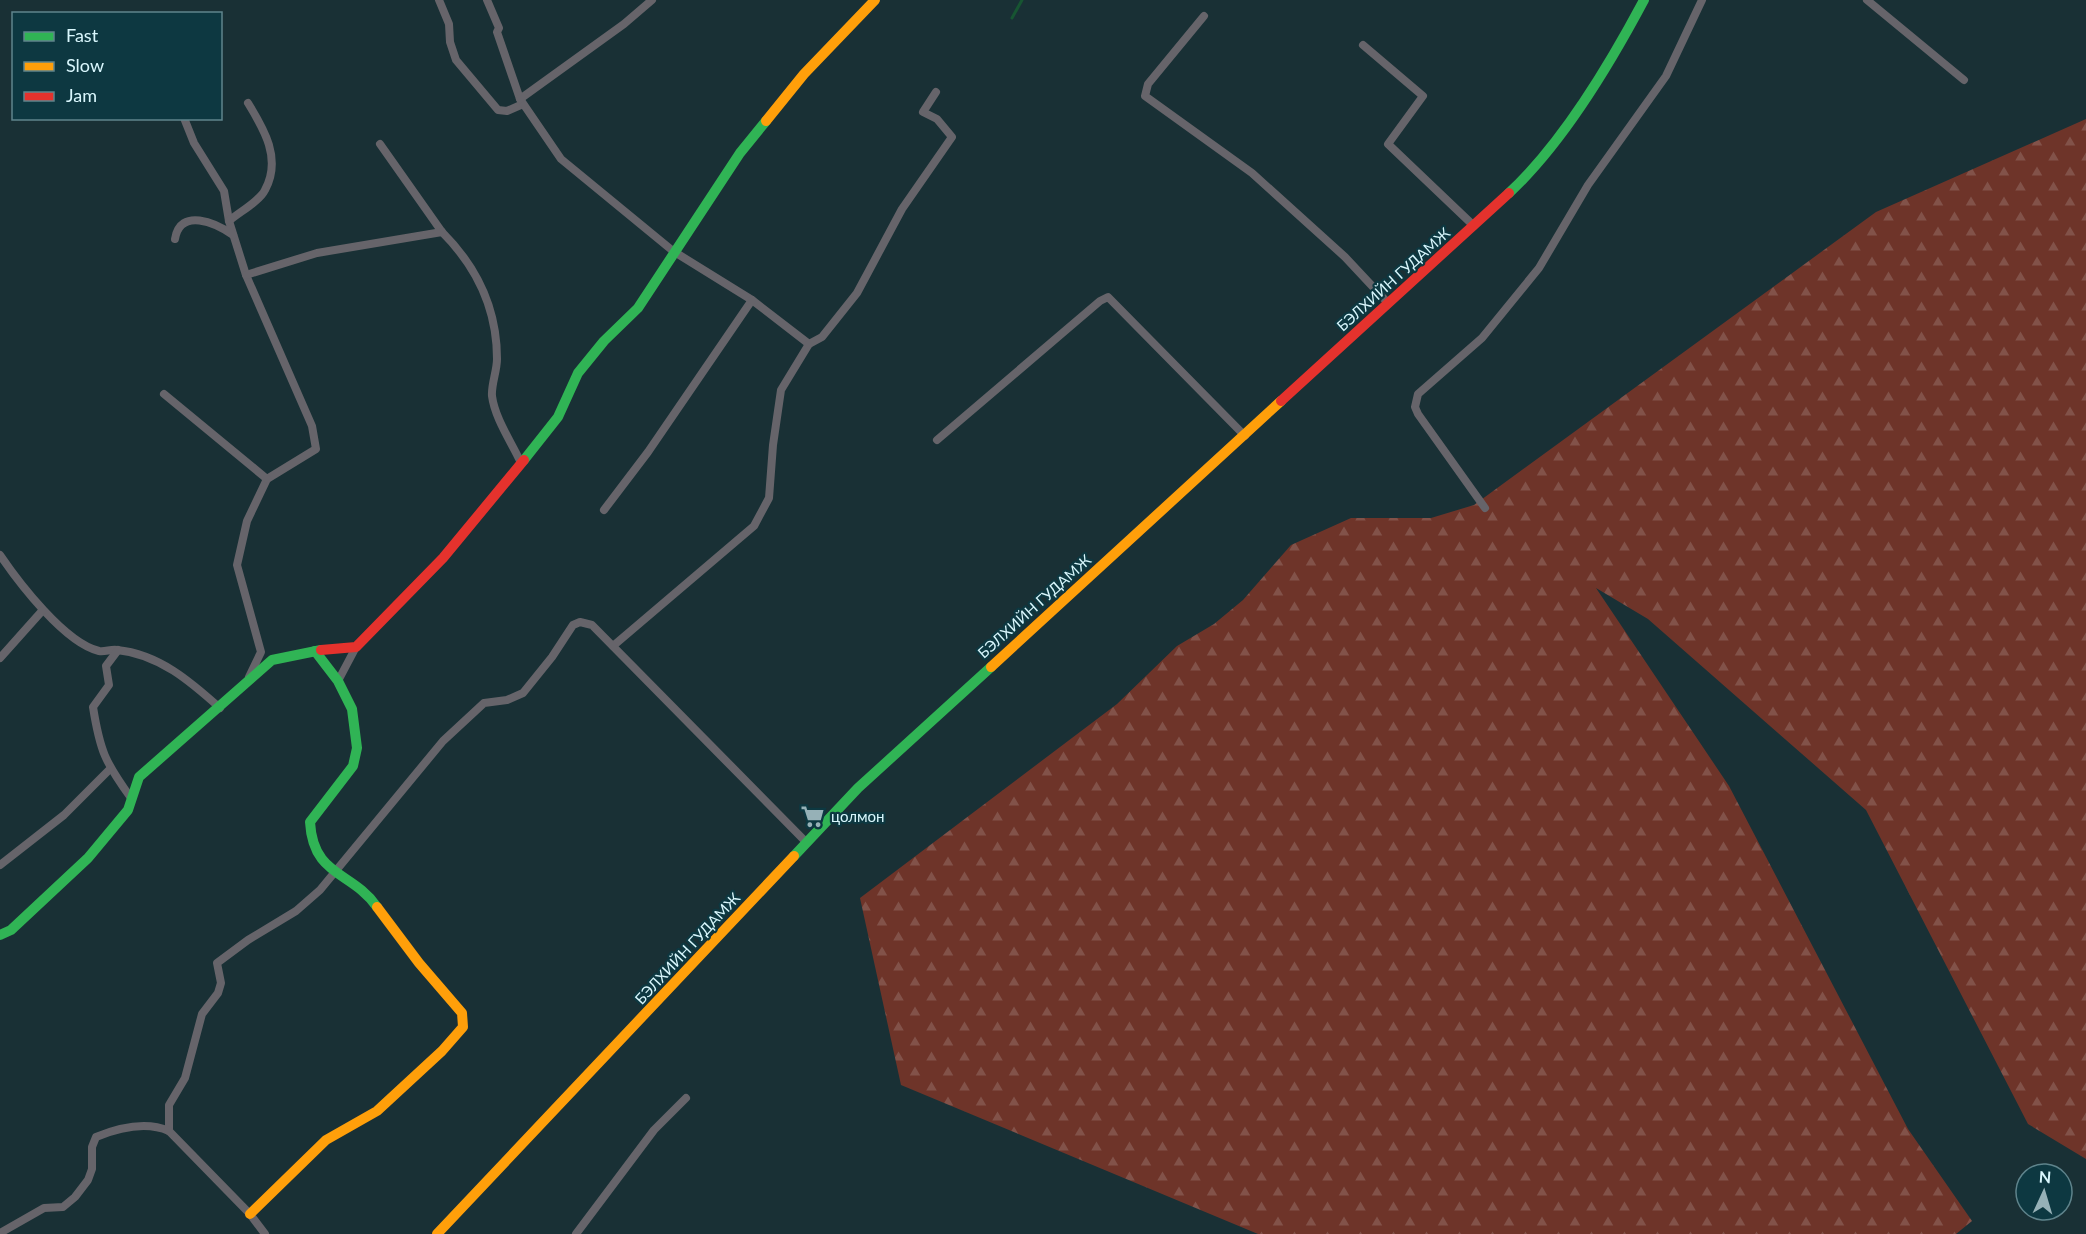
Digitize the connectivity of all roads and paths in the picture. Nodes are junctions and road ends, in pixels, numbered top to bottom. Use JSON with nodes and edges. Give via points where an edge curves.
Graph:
{"nodes":[{"id":1,"x":439,"y":0,"type":"edge"},
{"id":2,"x":487,"y":0,"type":"edge"},
{"id":3,"x":652,"y":0,"type":"edge"},
{"id":4,"x":875,"y":0,"type":"edge"},
{"id":5,"x":1644,"y":0,"type":"edge"},
{"id":6,"x":1702,"y":0,"type":"edge"},
{"id":7,"x":1867,"y":0,"type":"edge"},
{"id":8,"x":1204,"y":16,"type":"dead end"},
{"id":9,"x":1363,"y":45,"type":"dead end"},
{"id":10,"x":1964,"y":80,"type":"dead end"},
{"id":11,"x":936,"y":92,"type":"dead end"},
{"id":12,"x":522,"y":101,"type":"junction"},
{"id":13,"x":248,"y":103,"type":"dead end"},
{"id":14,"x":185,"y":120,"type":"edge"},
{"id":15,"x":380,"y":144,"type":"dead end"},
{"id":16,"x":229,"y":221,"type":"junction"},
{"id":17,"x":1474,"y":226,"type":"junction"},
{"id":18,"x":442,"y":232,"type":"junction"},
{"id":19,"x":233,"y":235,"type":"junction"},
{"id":20,"x":175,"y":239,"type":"dead end"},
{"id":21,"x":673,"y":251,"type":"junction"},
{"id":22,"x":246,"y":275,"type":"junction"},
{"id":23,"x":752,"y":300,"type":"junction"},
{"id":24,"x":1388,"y":303,"type":"junction"},
{"id":25,"x":809,"y":344,"type":"junction"},
{"id":26,"x":164,"y":394,"type":"dead end"},
{"id":27,"x":1245,"y":436,"type":"junction"},
{"id":28,"x":937,"y":440,"type":"dead end"},
{"id":29,"x":522,"y":463,"type":"junction"},
{"id":30,"x":267,"y":479,"type":"junction"},
{"id":31,"x":1485,"y":508,"type":"dead end"},
{"id":32,"x":604,"y":510,"type":"dead end"},
{"id":33,"x":0,"y":557,"type":"edge"},
{"id":34,"x":42,"y":610,"type":"junction"},
{"id":35,"x":613,"y":645,"type":"junction"},
{"id":36,"x":356,"y":647,"type":"junction"},
{"id":37,"x":118,"y":650,"type":"junction"},
{"id":38,"x":315,"y":651,"type":"junction"},
{"id":39,"x":0,"y":658,"type":"edge"},
{"id":40,"x":248,"y":680,"type":"junction"},
{"id":41,"x":338,"y":681,"type":"junction"},
{"id":42,"x":220,"y":708,"type":"junction"},
{"id":43,"x":110,"y":769,"type":"junction"},
{"id":44,"x":131,"y":798,"type":"junction"},
{"id":45,"x":806,"y":842,"type":"junction"},
{"id":46,"x":0,"y":865,"type":"edge"},
{"id":47,"x":335,"y":874,"type":"junction"},
{"id":48,"x":0,"y":935,"type":"edge"},
{"id":49,"x":686,"y":1098,"type":"dead end"},
{"id":50,"x":169,"y":1131,"type":"junction"},
{"id":51,"x":250,"y":1214,"type":"junction"},
{"id":52,"x":0,"y":1233,"type":"edge"},
{"id":53,"x":265,"y":1234,"type":"edge"},
{"id":54,"x":437,"y":1234,"type":"edge"},
{"id":55,"x":576,"y":1234,"type":"edge"}],
"edges":[{"from":1,"to":12,"type":"street","via":[[449,24],[456,60],[498,110],[507,111]]},
{"from":2,"to":12,"type":"street"},
{"from":3,"to":12,"type":"street"},
{"from":4,"to":21,"type":"street","via":[[808,70],[740,153],[690,232]]},
{"from":5,"to":17,"type":"street","name":"БЭЛХИЙН ГУДАМЖ","via":[[1625,38],[1528,175]]},
{"from":6,"to":31,"type":"street","via":[[1670,69],[1588,185],[1539,268],[1482,339],[1418,394],[1418,414]]},
{"from":7,"to":10,"type":"street"},
{"from":8,"to":24,"type":"street","via":[[1148,84],[1145,96],[1252,173],[1345,257]]},
{"from":9,"to":17,"type":"street","via":[[1423,96],[1388,144]]},
{"from":11,"to":25,"type":"street","via":[[923,112],[937,119],[952,137],[902,210],[857,292],[822,337]]},
{"from":12,"to":21,"type":"street","via":[[561,159]]},
{"from":13,"to":16,"type":"street","via":[[268,136],[273,162],[265,191]]},
{"from":14,"to":16,"type":"street","via":[[194,143],[224,191]]},
{"from":15,"to":18,"type":"street"},
{"from":16,"to":19,"type":"street"},
{"from":17,"to":24,"type":"street","name":"БЭЛХИЙН ГУДАМЖ"},
{"from":18,"to":22,"type":"street","via":[[317,253]]},
{"from":18,"to":29,"type":"street","via":[[487,296],[494,320],[497,357],[492,394]]},
{"from":19,"to":20,"type":"street","via":[[216,223],[202,220],[183,223]]},
{"from":19,"to":22,"type":"street"},
{"from":21,"to":23,"type":"street"},
{"from":21,"to":29,"type":"street","via":[[638,308],[578,373],[558,417]]},
{"from":22,"to":30,"type":"street","via":[[312,426],[316,449]]},
{"from":23,"to":25,"type":"street"},
{"from":23,"to":32,"type":"street"},
{"from":24,"to":27,"type":"street","name":"БЭЛХИЙН ГУДАМЖ"},
{"from":25,"to":35,"type":"street","via":[[781,390],[769,498],[754,526]]},
{"from":26,"to":30,"type":"street"},
{"from":27,"to":28,"type":"street","via":[[1108,297]]},
{"from":27,"to":45,"type":"street","name":"БЭЛХИЙН ГУДАМЖ","via":[[858,788]]},
{"from":29,"to":36,"type":"street","via":[[443,558]]},
{"from":30,"to":40,"type":"street","via":[[247,521],[237,565],[261,652]]},
{"from":33,"to":34,"type":"street"},
{"from":34,"to":37,"type":"street","via":[[99,651]]},
{"from":34,"to":39,"type":"street"},
{"from":35,"to":45,"type":"street"},
{"from":35,"to":47,"type":"street","via":[[592,624],[573,625],[523,693],[484,704],[444,741]]},
{"from":36,"to":38,"type":"street"},
{"from":36,"to":41,"type":"street"},
{"from":37,"to":42,"type":"street","via":[[157,661],[184,676]]},
{"from":37,"to":43,"type":"street","via":[[106,666],[109,685],[93,707],[99,747]]},
{"from":38,"to":40,"type":"street","via":[[272,660]]},
{"from":38,"to":41,"type":"street"},
{"from":40,"to":42,"type":"street"},
{"from":41,"to":47,"type":"street","via":[[352,710],[357,757],[312,817],[309,829],[315,850]]},
{"from":42,"to":44,"type":"street","via":[[140,777]]},
{"from":43,"to":44,"type":"street"},
{"from":43,"to":46,"type":"street","via":[[64,815]]},
{"from":44,"to":48,"type":"street","via":[[128,810],[88,858]]},
{"from":45,"to":54,"type":"street","name":"БЭЛХИЙН ГУДАМЖ"},
{"from":47,"to":50,"type":"street","via":[[296,911],[217,963],[218,993],[202,1014],[185,1077],[169,1105]]},
{"from":47,"to":51,"type":"street","via":[[369,895],[462,1013],[463,1027],[377,1111],[326,1140]]},
{"from":49,"to":55,"type":"street","via":[[654,1130]]},
{"from":50,"to":51,"type":"street"},
{"from":50,"to":52,"type":"street","via":[[156,1125],[116,1129],[96,1137],[92,1169],[75,1197],[63,1207],[44,1209]]},
{"from":51,"to":53,"type":"street"}]}
